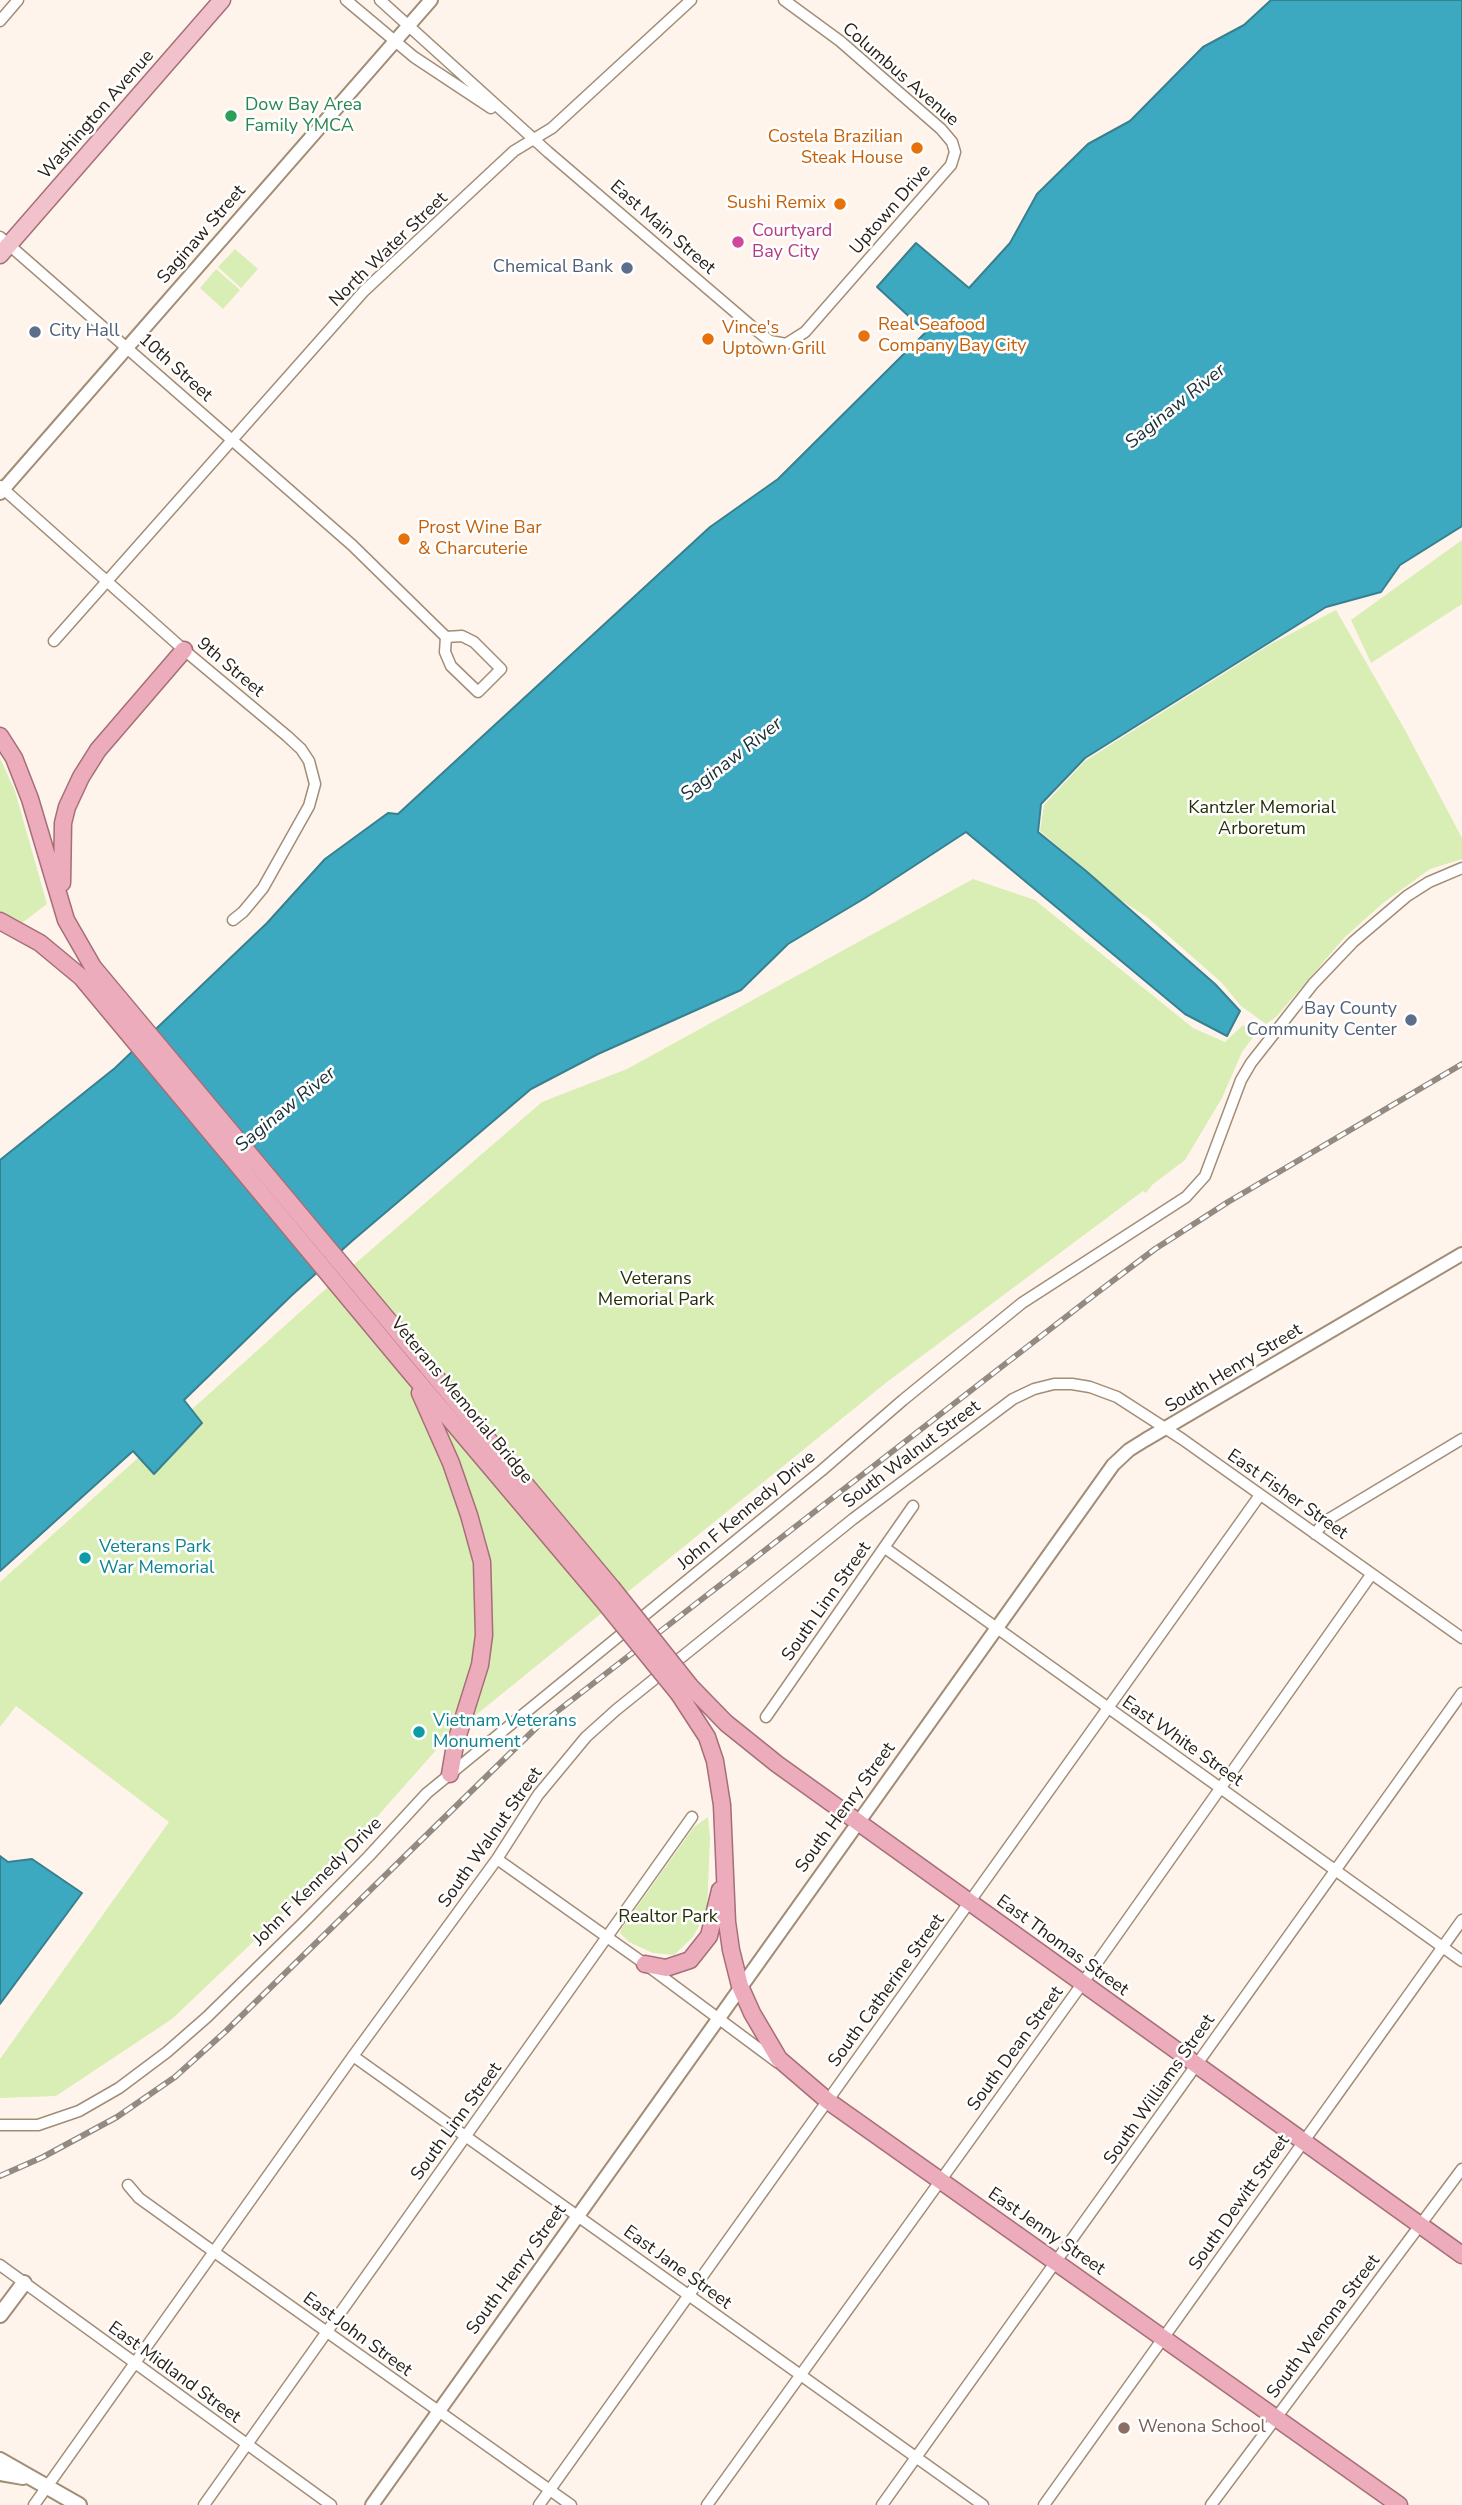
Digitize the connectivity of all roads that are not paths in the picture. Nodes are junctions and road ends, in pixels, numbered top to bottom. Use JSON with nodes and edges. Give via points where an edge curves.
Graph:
{"nodes":[{"id":1,"x":18,"y":0,"type":"edge"},
{"id":2,"x":222,"y":0,"type":"edge"},
{"id":3,"x":346,"y":0,"type":"edge"},
{"id":4,"x":380,"y":0,"type":"edge"},
{"id":5,"x":430,"y":0,"type":"edge"},
{"id":6,"x":691,"y":0,"type":"edge"},
{"id":7,"x":784,"y":0,"type":"edge"},
{"id":8,"x":0,"y":21,"type":"edge"},
{"id":9,"x":409,"y":25,"type":"junction"},
{"id":10,"x":394,"y":42,"type":"junction"},
{"id":11,"x":521,"y":128,"type":"junction"},
{"id":12,"x":534,"y":139,"type":"junction"},
{"id":13,"x":955,"y":152,"type":"joint"},
{"id":14,"x":3,"y":245,"type":"edge"},
{"id":15,"x":786,"y":344,"type":"joint"},
{"id":16,"x":128,"y":348,"type":"junction"},
{"id":17,"x":233,"y":441,"type":"junction"},
{"id":18,"x":1,"y":489,"type":"edge"},
{"id":19,"x":107,"y":582,"type":"junction"},
{"id":20,"x":446,"y":637,"type":"junction"},
{"id":21,"x":54,"y":641,"type":"dead end"},
{"id":22,"x":184,"y":650,"type":"junction"},
{"id":23,"x":0,"y":736,"type":"edge"},
{"id":24,"x":1462,"y":868,"type":"edge"},
{"id":25,"x":66,"y":920,"type":"junction"},
{"id":26,"x":233,"y":920,"type":"dead end"},
{"id":27,"x":0,"y":922,"type":"edge"},
{"id":28,"x":114,"y":1003,"type":"junction"},
{"id":29,"x":1462,"y":1254,"type":"edge"},
{"id":30,"x":396,"y":1341,"type":"junction"},
{"id":31,"x":410,"y":1372,"type":"junction"},
{"id":32,"x":1090,"y":1387,"type":"joint"},
{"id":33,"x":1167,"y":1429,"type":"junction"},
{"id":34,"x":1462,"y":1439,"type":"edge"},
{"id":35,"x":1260,"y":1495,"type":"junction"},
{"id":36,"x":913,"y":1506,"type":"dead end"},
{"id":37,"x":1315,"y":1534,"type":"junction"},
{"id":38,"x":885,"y":1548,"type":"junction"},
{"id":39,"x":1371,"y":1575,"type":"junction"},
{"id":40,"x":607,"y":1593,"type":"junction"},
{"id":41,"x":997,"y":1628,"type":"junction"},
{"id":42,"x":1462,"y":1638,"type":"edge"},
{"id":43,"x":685,"y":1690,"type":"junction"},
{"id":44,"x":1462,"y":1693,"type":"edge"},
{"id":45,"x":1107,"y":1708,"type":"junction"},
{"id":46,"x":766,"y":1717,"type":"dead end"},
{"id":47,"x":450,"y":1774,"type":"junction"},
{"id":48,"x":1220,"y":1788,"type":"junction"},
{"id":49,"x":692,"y":1817,"type":"dead end"},
{"id":50,"x":857,"y":1822,"type":"junction"},
{"id":51,"x":497,"y":1859,"type":"junction"},
{"id":52,"x":725,"y":1867,"type":"junction"},
{"id":53,"x":1335,"y":1871,"type":"junction"},
{"id":54,"x":970,"y":1903,"type":"junction"},
{"id":55,"x":1462,"y":1920,"type":"edge"},
{"id":56,"x":607,"y":1939,"type":"junction"},
{"id":57,"x":1443,"y":1947,"type":"junction"},
{"id":58,"x":1462,"y":1961,"type":"edge"},
{"id":59,"x":645,"y":1964,"type":"junction"},
{"id":60,"x":1082,"y":1984,"type":"junction"},
{"id":61,"x":740,"y":1986,"type":"junction"},
{"id":62,"x":717,"y":2019,"type":"junction"},
{"id":63,"x":353,"y":2056,"type":"junction"},
{"id":64,"x":1196,"y":2067,"type":"junction"},
{"id":65,"x":795,"y":2075,"type":"junction"},
{"id":66,"x":828,"y":2101,"type":"junction"},
{"id":67,"x":0,"y":2125,"type":"edge"},
{"id":68,"x":467,"y":2136,"type":"junction"},
{"id":69,"x":1303,"y":2143,"type":"junction"},
{"id":70,"x":1462,"y":2169,"type":"edge"},
{"id":71,"x":940,"y":2181,"type":"junction"},
{"id":72,"x":128,"y":2185,"type":"dead end"},
{"id":73,"x":578,"y":2216,"type":"junction"},
{"id":74,"x":1420,"y":2225,"type":"junction"},
{"id":75,"x":214,"y":2252,"type":"junction"},
{"id":76,"x":1462,"y":2255,"type":"edge"},
{"id":77,"x":1056,"y":2262,"type":"junction"},
{"id":78,"x":0,"y":2265,"type":"edge"},
{"id":79,"x":23,"y":2283,"type":"junction"},
{"id":80,"x":689,"y":2295,"type":"junction"},
{"id":81,"x":0,"y":2315,"type":"edge"},
{"id":82,"x":326,"y":2332,"type":"junction"},
{"id":83,"x":1163,"y":2339,"type":"junction"},
{"id":84,"x":135,"y":2364,"type":"junction"},
{"id":85,"x":800,"y":2375,"type":"junction"},
{"id":86,"x":437,"y":2412,"type":"junction"},
{"id":87,"x":1275,"y":2419,"type":"junction"},
{"id":88,"x":247,"y":2445,"type":"junction"},
{"id":89,"x":917,"y":2457,"type":"junction"},
{"id":90,"x":0,"y":2460,"type":"edge"},
{"id":91,"x":0,"y":2473,"type":"edge"},
{"id":92,"x":28,"y":2477,"type":"junction"},
{"id":93,"x":48,"y":2486,"type":"junction"},
{"id":94,"x":550,"y":2489,"type":"junction"},
{"id":95,"x":1391,"y":2503,"type":"edge"},
{"id":96,"x":34,"y":2505,"type":"edge"},
{"id":97,"x":79,"y":2505,"type":"edge"},
{"id":98,"x":204,"y":2505,"type":"edge"},
{"id":99,"x":331,"y":2505,"type":"edge"},
{"id":100,"x":372,"y":2505,"type":"edge"},
{"id":101,"x":538,"y":2505,"type":"edge"},
{"id":102,"x":571,"y":2505,"type":"edge"},
{"id":103,"x":707,"y":2505,"type":"edge"},
{"id":104,"x":882,"y":2505,"type":"edge"},
{"id":105,"x":983,"y":2505,"type":"edge"},
{"id":106,"x":1044,"y":2505,"type":"edge"},
{"id":107,"x":1211,"y":2505,"type":"edge"}],
"edges":[{"from":1,"to":8,"type":"street"},
{"from":2,"to":14,"type":"main road","name":"Washington Avenue"},
{"from":3,"to":10,"type":"street","name":"East Main Street"},
{"from":4,"to":9,"type":"street","name":"East Main Street"},
{"from":5,"to":9,"type":"street","name":"Saginaw Street"},
{"from":6,"to":12,"type":"street","name":"North Water Street","via":[[552,128]]},
{"from":7,"to":13,"type":"street","name":"Columbus Avenue","via":[[840,41],[941,129]]},
{"from":9,"to":10,"type":"street","name":"Saginaw Street"},
{"from":9,"to":11,"type":"street","name":"East Main Street"},
{"from":10,"to":11,"type":"street","name":"East Main Street"},
{"from":10,"to":16,"type":"street","name":"Saginaw Street"},
{"from":11,"to":12,"type":"street","name":"East Main Street"},
{"from":12,"to":15,"type":"street","name":"East Main Street","via":[[769,341]]},
{"from":12,"to":17,"type":"street","name":"North Water Street","via":[[514,151],[364,291]]},
{"from":13,"to":15,"type":"street","name":"Uptown Drive","via":[[951,165],[820,315]]},
{"from":14,"to":16,"type":"street","name":"10th Street"},
{"from":16,"to":17,"type":"street","name":"10th Street"},
{"from":16,"to":18,"type":"street","name":"Saginaw Street"},
{"from":17,"to":19,"type":"street","name":"North Water Street"},
{"from":17,"to":20,"type":"street","name":"10th Street","via":[[352,545]]},
{"from":18,"to":19,"type":"street","name":"9th Street"},
{"from":19,"to":21,"type":"street","name":"North Water Street"},
{"from":19,"to":22,"type":"street","name":"9th Street"},
{"from":20,"to":20,"type":"street","via":[[445,652],[451,666],[478,692],[501,669],[474,642],[462,636]]},
{"from":22,"to":25,"type":"highway","via":[[98,750],[74,792],[63,822],[61,853]]},
{"from":22,"to":26,"type":"street","name":"9th Street","via":[[301,749],[314,775],[313,796],[298,827],[263,888]]},
{"from":23,"to":25,"type":"highway","name":"Veterans Memorial Bridge","via":[[30,799]]},
{"from":24,"to":47,"type":"street","name":"John F Kennedy Drive","via":[[1407,896],[1313,984],[1251,1063],[1205,1176],[1186,1197],[1022,1303]]},
{"from":25,"to":28,"type":"highway","name":"Veterans Memorial Bridge"},
{"from":27,"to":28,"type":"highway","name":"Veterans Memorial Bridge","via":[[40,943]]},
{"from":28,"to":30,"type":"highway","name":"Veterans Memorial Bridge"},
{"from":29,"to":33,"type":"street","name":"South Henry Street"},
{"from":30,"to":31,"type":"highway","name":"Veterans Memorial Bridge"},
{"from":30,"to":40,"type":"highway","name":"Veterans Memorial Bridge"},
{"from":31,"to":40,"type":"highway","name":"Veterans Memorial Bridge"},
{"from":31,"to":47,"type":"highway","via":[[452,1462],[482,1562],[480,1665]]},
{"from":32,"to":33,"type":"street","name":"East Fisher Street","via":[[1117,1397]]},
{"from":32,"to":51,"type":"street","name":"South Walnut Street","via":[[1054,1384],[1013,1399],[853,1519],[586,1737],[538,1795]]},
{"from":33,"to":35,"type":"street","name":"East Fisher Street"},
{"from":33,"to":41,"type":"street","name":"South Henry Street","via":[[1129,1450],[1113,1465]]},
{"from":34,"to":37,"type":"street","via":[[1324,1522]]},
{"from":35,"to":37,"type":"street","name":"East Fisher Street"},
{"from":35,"to":45,"type":"street","name":"South Catherine Street"},
{"from":36,"to":38,"type":"street","name":"South Linn Street"},
{"from":37,"to":39,"type":"street","name":"East Fisher Street"},
{"from":38,"to":41,"type":"street","name":"East White Street"},
{"from":38,"to":46,"type":"street","name":"South Linn Street"},
{"from":39,"to":42,"type":"street","name":"East Fisher Street"},
{"from":39,"to":48,"type":"street","name":"South Dean Street"},
{"from":40,"to":43,"type":"highway","name":"Veterans Memorial Bridge","bridge":true},
{"from":41,"to":45,"type":"street","name":"East White Street"},
{"from":41,"to":50,"type":"street","name":"South Henry Street"},
{"from":43,"to":50,"type":"highway","name":"East Thomas Street"},
{"from":43,"to":52,"type":"highway","name":"Veterans Memorial Bridge","via":[[715,1761],[723,1805]]},
{"from":44,"to":53,"type":"street","name":"South Williams Street"},
{"from":45,"to":48,"type":"street","name":"East White Street"},
{"from":45,"to":54,"type":"street","name":"South Catherine Street"},
{"from":47,"to":67,"type":"street","name":"John F Kennedy Drive","via":[[167,2052],[79,2111],[38,2125]]},
{"from":48,"to":53,"type":"street","name":"East White Street"},
{"from":48,"to":60,"type":"street","name":"South Dean Street"},
{"from":49,"to":56,"type":"street","name":"South Linn Street"},
{"from":50,"to":54,"type":"highway","name":"East Thomas Street"},
{"from":50,"to":61,"type":"street","name":"South Henry Street"},
{"from":51,"to":56,"type":"street","name":"East Jenny Street"},
{"from":51,"to":63,"type":"street","name":"South Walnut Street"},
{"from":52,"to":59,"type":"highway","via":[[709,1936],[701,1949],[678,1965]]},
{"from":52,"to":61,"type":"highway","name":"Veterans Memorial Bridge","via":[[731,1950]]},
{"from":53,"to":57,"type":"street","name":"East White Street"},
{"from":53,"to":64,"type":"street","name":"South Williams Street"},
{"from":54,"to":60,"type":"highway","name":"East Thomas Street"},
{"from":54,"to":66,"type":"street","name":"South Catherine Street"},
{"from":55,"to":57,"type":"street","name":"South Dewitt Street"},
{"from":56,"to":59,"type":"street","name":"East Jenny Street"},
{"from":56,"to":68,"type":"street","name":"South Linn Street"},
{"from":57,"to":58,"type":"street","name":"East White Street"},
{"from":57,"to":69,"type":"street","name":"South Dewitt Street"},
{"from":59,"to":62,"type":"street","name":"East Jenny Street"},
{"from":60,"to":64,"type":"highway","name":"East Thomas Street"},
{"from":60,"to":71,"type":"street","name":"South Dean Street"},
{"from":61,"to":62,"type":"street","name":"South Henry Street"},
{"from":61,"to":65,"type":"highway","name":"East Jenny Street","via":[[779,2059]]},
{"from":62,"to":65,"type":"street","name":"East Jenny Street"},
{"from":62,"to":73,"type":"street","name":"South Henry Street"},
{"from":63,"to":68,"type":"street","name":"East Jane Street"},
{"from":63,"to":75,"type":"street","name":"South Walnut Street"},
{"from":64,"to":69,"type":"highway","name":"East Thomas Street"},
{"from":64,"to":77,"type":"street","name":"South Williams Street"},
{"from":65,"to":66,"type":"highway","name":"East Jenny Street"},
{"from":66,"to":71,"type":"highway","name":"East Jenny Street"},
{"from":66,"to":80,"type":"street","name":"South Catherine Street"},
{"from":68,"to":73,"type":"street","name":"East Jane Street"},
{"from":68,"to":82,"type":"street","name":"South Linn Street"},
{"from":69,"to":74,"type":"highway","name":"East Thomas Street"},
{"from":69,"to":83,"type":"street","name":"South Dewitt Street"},
{"from":70,"to":74,"type":"street","name":"South Wenona Street"},
{"from":71,"to":77,"type":"highway","name":"East Jenny Street"},
{"from":71,"to":85,"type":"street","name":"South Dean Street"},
{"from":72,"to":75,"type":"street","name":"East John Street"},
{"from":73,"to":80,"type":"street","name":"East Jane Street"},
{"from":73,"to":86,"type":"street","name":"South Henry Street"},
{"from":74,"to":76,"type":"highway","name":"East Thomas Street"},
{"from":74,"to":87,"type":"street","name":"South Wenona Street"},
{"from":75,"to":82,"type":"street","name":"East John Street"},
{"from":75,"to":84,"type":"street","name":"South Walnut Street"},
{"from":77,"to":83,"type":"highway","name":"East Jenny Street"},
{"from":77,"to":89,"type":"street","name":"South Williams Street"},
{"from":78,"to":79,"type":"street","name":"East Midland Street"},
{"from":79,"to":81,"type":"main road"},
{"from":79,"to":84,"type":"street","name":"East Midland Street"},
{"from":80,"to":85,"type":"street","name":"East Jane Street"},
{"from":80,"to":94,"type":"street","name":"South Catherine Street"},
{"from":82,"to":86,"type":"street","name":"East John Street"},
{"from":82,"to":88,"type":"street","name":"South Linn Street"},
{"from":83,"to":87,"type":"highway","name":"East Jenny Street"},
{"from":83,"to":106,"type":"street","name":"South Dewitt Street"},
{"from":84,"to":88,"type":"street","name":"East Midland Street"},
{"from":84,"to":93,"type":"street","name":"South Walnut Street"},
{"from":85,"to":89,"type":"street","name":"East Jane Street"},
{"from":85,"to":103,"type":"street","name":"South Dean Street"},
{"from":86,"to":94,"type":"street","name":"East John Street"},
{"from":86,"to":100,"type":"street","name":"South Henry Street"},
{"from":87,"to":95,"type":"highway","name":"East Jenny Street"},
{"from":87,"to":107,"type":"street","name":"South Wenona Street"},
{"from":88,"to":98,"type":"street","name":"South Linn Street"},
{"from":88,"to":99,"type":"street","name":"East Midland Street"},
{"from":89,"to":104,"type":"street","name":"South Williams Street"},
{"from":89,"to":105,"type":"street","name":"East Jane Street"},
{"from":90,"to":92,"type":"main road"},
{"from":91,"to":92,"type":"main road"},
{"from":92,"to":93,"type":"main road"},
{"from":93,"to":96,"type":"street","name":"South Walnut Street"},
{"from":93,"to":97,"type":"main road"},
{"from":94,"to":101,"type":"street","name":"South Catherine Street"},
{"from":94,"to":102,"type":"street","name":"East John Street"}]}
